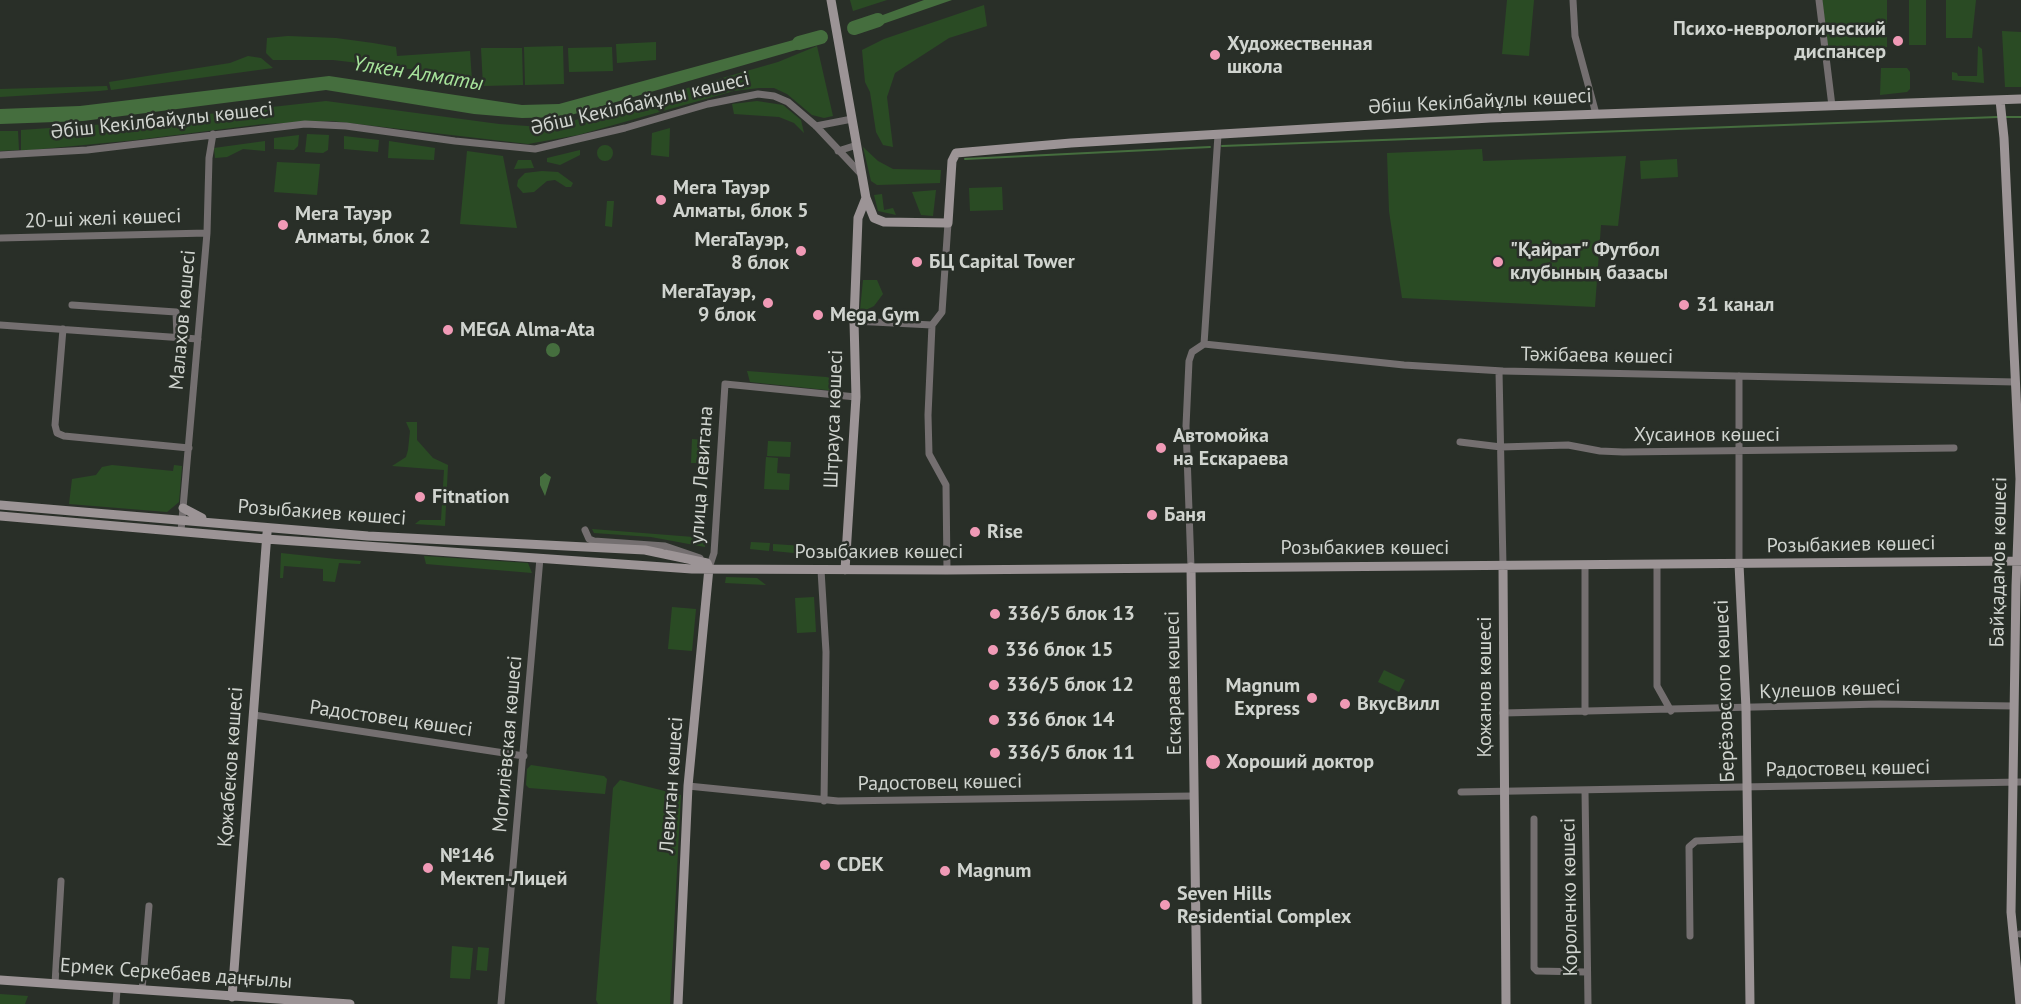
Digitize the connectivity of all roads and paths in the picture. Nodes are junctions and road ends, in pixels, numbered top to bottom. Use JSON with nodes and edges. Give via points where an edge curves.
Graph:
{"nodes":[{"id":1,"x":826,"y":0,"type":"edge"},
{"id":2,"x":831,"y":0,"type":"edge"},
{"id":3,"x":1573,"y":0,"type":"edge"},
{"id":4,"x":1819,"y":0,"type":"edge"},
{"id":5,"x":843,"y":79,"type":"junction"},
{"id":6,"x":2021,"y":99,"type":"edge"},
{"id":7,"x":2000,"y":100,"type":"junction"},
{"id":8,"x":1832,"y":106,"type":"junction"},
{"id":9,"x":1596,"y":114,"type":"junction"},
{"id":10,"x":851,"y":115,"type":"junction"},
{"id":11,"x":816,"y":126,"type":"junction"},
{"id":12,"x":213,"y":134,"type":"junction"},
{"id":13,"x":1218,"y":135,"type":"junction"},
{"id":14,"x":857,"y":145,"type":"junction"},
{"id":15,"x":838,"y":151,"type":"junction"},
{"id":16,"x":0,"y":154,"type":"edge"},
{"id":17,"x":863,"y":176,"type":"junction"},
{"id":18,"x":866,"y":198,"type":"junction"},
{"id":19,"x":948,"y":223,"type":"junction"},
{"id":20,"x":207,"y":233,"type":"junction"},
{"id":21,"x":0,"y":238,"type":"edge"},
{"id":22,"x":72,"y":304,"type":"dead end"},
{"id":23,"x":854,"y":321,"type":"junction"},
{"id":24,"x":0,"y":325,"type":"edge"},
{"id":25,"x":932,"y":325,"type":"junction"},
{"id":26,"x":63,"y":330,"type":"junction"},
{"id":27,"x":177,"y":337,"type":"junction"},
{"id":28,"x":198,"y":339,"type":"junction"},
{"id":29,"x":1204,"y":344,"type":"junction"},
{"id":30,"x":1499,"y":370,"type":"junction"},
{"id":31,"x":1739,"y":376,"type":"junction"},
{"id":32,"x":2017,"y":376,"type":"edge"},
{"id":33,"x":855,"y":397,"type":"junction"},
{"id":34,"x":1460,"y":442,"type":"dead end"},
{"id":35,"x":1502,"y":447,"type":"junction"},
{"id":36,"x":189,"y":448,"type":"junction"},
{"id":37,"x":1954,"y":448,"type":"dead end"},
{"id":38,"x":1740,"y":452,"type":"junction"},
{"id":39,"x":0,"y":505,"type":"edge"},
{"id":40,"x":183,"y":508,"type":"junction"},
{"id":41,"x":0,"y":516,"type":"edge"},
{"id":42,"x":182,"y":521,"type":"junction"},
{"id":43,"x":252,"y":526,"type":"junction"},
{"id":44,"x":267,"y":527,"type":"junction"},
{"id":45,"x":585,"y":530,"type":"dead end"},
{"id":46,"x":181,"y":531,"type":"junction"},
{"id":47,"x":266,"y":539,"type":"junction"},
{"id":48,"x":540,"y":558,"type":"junction"},
{"id":49,"x":2019,"y":561,"type":"edge"},
{"id":50,"x":1739,"y":564,"type":"junction"},
{"id":51,"x":708,"y":565,"type":"junction"},
{"id":52,"x":1585,"y":565,"type":"junction"},
{"id":53,"x":1657,"y":565,"type":"junction"},
{"id":54,"x":1503,"y":566,"type":"junction"},
{"id":55,"x":1191,"y":567,"type":"junction"},
{"id":56,"x":820,"y":570,"type":"junction"},
{"id":57,"x":845,"y":570,"type":"junction"},
{"id":58,"x":947,"y":570,"type":"junction"},
{"id":59,"x":2014,"y":706,"type":"junction"},
{"id":60,"x":1746,"y":709,"type":"junction"},
{"id":61,"x":1671,"y":711,"type":"junction"},
{"id":62,"x":1585,"y":712,"type":"junction"},
{"id":63,"x":1503,"y":714,"type":"junction"},
{"id":64,"x":254,"y":715,"type":"junction"},
{"id":65,"x":524,"y":756,"type":"junction"},
{"id":66,"x":2017,"y":782,"type":"edge"},
{"id":67,"x":688,"y":786,"type":"junction"},
{"id":68,"x":1746,"y":787,"type":"junction"},
{"id":69,"x":1585,"y":790,"type":"junction"},
{"id":70,"x":1503,"y":791,"type":"junction"},
{"id":71,"x":1461,"y":792,"type":"dead end"},
{"id":72,"x":1193,"y":796,"type":"junction"},
{"id":73,"x":824,"y":801,"type":"junction"},
{"id":74,"x":1533,"y":819,"type":"dead end"},
{"id":75,"x":1746,"y":839,"type":"junction"},
{"id":76,"x":2017,"y":861,"type":"edge"},
{"id":77,"x":61,"y":881,"type":"dead end"},
{"id":78,"x":149,"y":906,"type":"dead end"},
{"id":79,"x":1690,"y":936,"type":"dead end"},
{"id":80,"x":1586,"y":972,"type":"junction"},
{"id":81,"x":0,"y":980,"type":"edge"},
{"id":82,"x":55,"y":984,"type":"junction"},
{"id":83,"x":117,"y":989,"type":"junction"},
{"id":84,"x":142,"y":990,"type":"junction"},
{"id":85,"x":234,"y":1000,"type":"edge"},
{"id":86,"x":116,"y":1004,"type":"edge"},
{"id":87,"x":350,"y":1004,"type":"edge"},
{"id":88,"x":501,"y":1004,"type":"edge"},
{"id":89,"x":678,"y":1004,"type":"edge"},
{"id":90,"x":1197,"y":1004,"type":"edge"},
{"id":91,"x":1506,"y":1004,"type":"edge"},
{"id":92,"x":1588,"y":1004,"type":"edge"},
{"id":93,"x":1750,"y":1004,"type":"edge"},
{"id":94,"x":2020,"y":1004,"type":"edge"}],
"edges":[{"from":1,"to":5,"type":"street"},
{"from":2,"to":5,"type":"street"},
{"from":3,"to":9,"type":"street","via":[[1575,36]]},
{"from":4,"to":8,"type":"street"},
{"from":5,"to":10,"type":"street"},
{"from":6,"to":7,"type":"street","name":"Әбіш Кекілбайұлы көшесі"},
{"from":7,"to":8,"type":"street","name":"Әбіш Кекілбайұлы көшесі"},
{"from":7,"to":32,"type":"street","name":"Байқадамов көшесі"},
{"from":8,"to":9,"type":"street","name":"Әбіш Кекілбайұлы көшесі"},
{"from":9,"to":13,"type":"street","name":"Әбіш Кекілбайұлы көшесі"},
{"from":10,"to":11,"type":"street"},
{"from":10,"to":14,"type":"street"},
{"from":11,"to":12,"type":"street","name":"Әбіш Кекілбайұлы көшесі","via":[[788,102],[758,94],[535,149],[305,124]]},
{"from":11,"to":15,"type":"street","name":"Әбіш Кекілбайұлы көшесі"},
{"from":12,"to":16,"type":"street","name":"Әбіш Кекілбайұлы көшесі","via":[[87,150]]},
{"from":12,"to":20,"type":"street","name":"Малахов көшесі"},
{"from":13,"to":19,"type":"street","name":"Әбіш Кекілбайұлы көшесі","via":[[956,153],[951,166]]},
{"from":13,"to":29,"type":"street"},
{"from":14,"to":15,"type":"street"},
{"from":14,"to":17,"type":"street"},
{"from":15,"to":17,"type":"street","name":"Әбіш Кекілбайұлы көшесі"},
{"from":17,"to":18,"type":"street"},
{"from":18,"to":19,"type":"street","via":[[874,218],[884,222]]},
{"from":18,"to":23,"type":"street","name":"Штрауса көшесі","via":[[858,218]]},
{"from":19,"to":25,"type":"street","via":[[942,312]]},
{"from":20,"to":21,"type":"street","name":"20-ші желі көшесі"},
{"from":20,"to":28,"type":"street","name":"Малахов көшесі"},
{"from":22,"to":27,"type":"street","via":[[176,312]]},
{"from":23,"to":25,"type":"street"},
{"from":23,"to":33,"type":"street","name":"Штрауса көшесі"},
{"from":24,"to":26,"type":"street"},
{"from":25,"to":58,"type":"street","via":[[929,454],[946,485]]},
{"from":26,"to":27,"type":"street"},
{"from":26,"to":36,"type":"street","via":[[57,433]]},
{"from":27,"to":28,"type":"street"},
{"from":28,"to":36,"type":"street","name":"Малахов көшесі"},
{"from":29,"to":30,"type":"street","name":"Тәжібаева көшесі","via":[[1404,365]]},
{"from":29,"to":55,"type":"street","name":"Ескараев көшесі","via":[[1192,352],[1189,362],[1186,426]]},
{"from":30,"to":31,"type":"street","name":"Тәжібаева көшесі"},
{"from":30,"to":35,"type":"street","name":"Қожанов көшесі"},
{"from":31,"to":32,"type":"street","name":"Тәжібаева көшесі"},
{"from":31,"to":38,"type":"street","name":"Берёзовского көшесі"},
{"from":32,"to":49,"type":"street","name":"Байқадамов көшесі"},
{"from":33,"to":51,"type":"street","name":"улица Левитана","via":[[725,384],[714,553]]},
{"from":33,"to":57,"type":"street","name":"Штрауса көшесі"},
{"from":34,"to":35,"type":"street","name":"Хусаинов көшесі"},
{"from":35,"to":38,"type":"street","name":"Хусаинов көшесі","via":[[1568,445],[1600,451]]},
{"from":35,"to":54,"type":"street","name":"Қожанов көшесі"},
{"from":36,"to":40,"type":"street","name":"Малахов көшесі"},
{"from":37,"to":38,"type":"street","name":"Хусаинов көшесі"},
{"from":38,"to":50,"type":"street","name":"Берёзовского көшесі"},
{"from":39,"to":42,"type":"street","name":"Розыбакиев көшесі"},
{"from":40,"to":42,"type":"street","name":"Малахов көшесі"},
{"from":40,"to":43,"type":"street","via":[[197,518]]},
{"from":41,"to":46,"type":"street","name":"Розыбакиев көшесі"},
{"from":42,"to":43,"type":"street","name":"Розыбакиев көшесі"},
{"from":42,"to":46,"type":"street","name":"Малахов көшесі"},
{"from":43,"to":44,"type":"street","name":"Розыбакиев көшесі"},
{"from":44,"to":47,"type":"street","name":"Қожабеков көшесі"},
{"from":44,"to":51,"type":"street","name":"Розыбакиев көшесі","via":[[645,550]]},
{"from":45,"to":51,"type":"street","via":[[594,541],[665,546]]},
{"from":46,"to":47,"type":"street","name":"Розыбакиев көшесі"},
{"from":47,"to":48,"type":"street","name":"Розыбакиев көшесі"},
{"from":47,"to":64,"type":"street","name":"Қожабеков көшесі"},
{"from":48,"to":51,"type":"street","name":"Розыбакиев көшесі","via":[[692,569]]},
{"from":48,"to":65,"type":"street","name":"Могилёвская көшесі"},
{"from":49,"to":50,"type":"street","name":"Розыбакиев көшесі"},
{"from":49,"to":59,"type":"street","name":"Байқадамов көшесі"},
{"from":50,"to":53,"type":"street","name":"Розыбакиев көшесі"},
{"from":50,"to":60,"type":"street","name":"Берёзовского көшесі"},
{"from":51,"to":56,"type":"street","name":"Розыбакиев көшесі"},
{"from":51,"to":67,"type":"street","name":"Левитан көшесі"},
{"from":52,"to":53,"type":"street","name":"Розыбакиев көшесі"},
{"from":52,"to":54,"type":"street","name":"Розыбакиев көшесі"},
{"from":52,"to":62,"type":"street"},
{"from":53,"to":61,"type":"street","via":[[1657,686]]},
{"from":54,"to":55,"type":"street","name":"Розыбакиев көшесі"},
{"from":54,"to":63,"type":"street","name":"Қожанов көшесі"},
{"from":55,"to":58,"type":"street","name":"Розыбакиев көшесі"},
{"from":55,"to":72,"type":"street","name":"Ескараев көшесі"},
{"from":56,"to":57,"type":"street","name":"Розыбакиев көшесі"},
{"from":56,"to":73,"type":"street","via":[[826,652]]},
{"from":57,"to":58,"type":"street","name":"Розыбакиев көшесі"},
{"from":59,"to":60,"type":"street","name":"Кулешов көшесі"},
{"from":59,"to":66,"type":"street","name":"Байқадамов көшесі"},
{"from":60,"to":61,"type":"street","name":"Кулешов көшесі"},
{"from":60,"to":68,"type":"street","name":"Берёзовского көшесі"},
{"from":61,"to":62,"type":"street","name":"Кулешов көшесі"},
{"from":62,"to":63,"type":"street","name":"Кулешов көшесі"},
{"from":63,"to":70,"type":"street","name":"Қожанов көшесі"},
{"from":64,"to":65,"type":"street","name":"Радостовец көшесі"},
{"from":64,"to":85,"type":"street","name":"Қожабеков көшесі"},
{"from":65,"to":88,"type":"street","name":"Могилёвская көшесі"},
{"from":66,"to":68,"type":"street","name":"Радостовец көшесі"},
{"from":66,"to":76,"type":"street","name":"Байқадамов көшесі"},
{"from":67,"to":73,"type":"street","name":"Радостовец көшесі"},
{"from":67,"to":89,"type":"street","name":"Левитан көшесі"},
{"from":68,"to":69,"type":"street","name":"Радостовец көшесі"},
{"from":68,"to":75,"type":"street","name":"Берёзовского көшесі"},
{"from":69,"to":70,"type":"street","name":"Радостовец көшесі"},
{"from":69,"to":80,"type":"street","name":"Короленко көшесі"},
{"from":70,"to":71,"type":"street","name":"Радостовец көшесі"},
{"from":70,"to":91,"type":"street","name":"Қожанов көшесі"},
{"from":72,"to":73,"type":"street","name":"Радостовец көшесі"},
{"from":72,"to":90,"type":"street","name":"Ескараев көшесі"},
{"from":74,"to":80,"type":"street","via":[[1534,968]]},
{"from":75,"to":79,"type":"street","via":[[1696,841],[1689,847]]},
{"from":75,"to":93,"type":"street","name":"Берёзовского көшесі"},
{"from":76,"to":94,"type":"street","name":"Байқадамов көшесі","via":[[2012,926]]},
{"from":77,"to":82,"type":"street"},
{"from":78,"to":84,"type":"street"},
{"from":80,"to":92,"type":"street","name":"Короленко көшесі"},
{"from":81,"to":82,"type":"street","name":"Ермек Серкебаев даңғылы"},
{"from":82,"to":83,"type":"street","name":"Ермек Серкебаев даңғылы"},
{"from":83,"to":84,"type":"street","name":"Ермек Серкебаев даңғылы"},
{"from":83,"to":86,"type":"street"},
{"from":84,"to":85,"type":"street","name":"Ермек Серкебаев даңғылы"},
{"from":85,"to":87,"type":"street","name":"Ермек Серкебаев даңғылы"}]}
